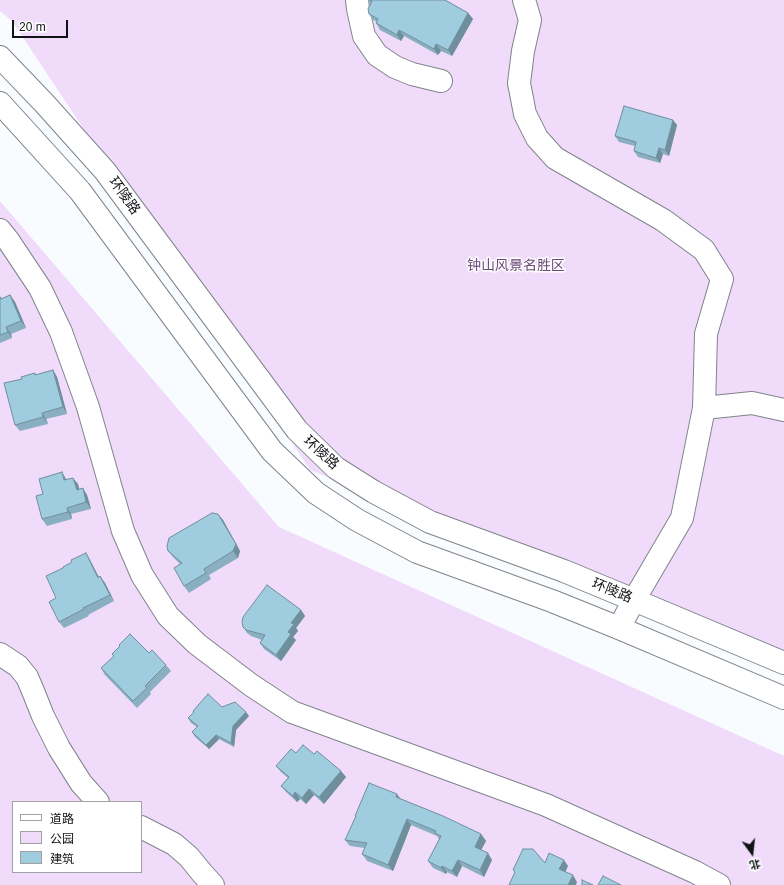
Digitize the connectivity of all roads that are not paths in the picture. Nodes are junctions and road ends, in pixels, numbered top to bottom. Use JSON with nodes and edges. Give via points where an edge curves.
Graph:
{"nodes":[{"id":1,"x":357,"y":0,"type":"edge"},
{"id":2,"x":524,"y":0,"type":"edge"},
{"id":3,"x":0,"y":57,"type":"edge"},
{"id":4,"x":441,"y":80,"type":"dead end"},
{"id":5,"x":0,"y":103,"type":"edge"},
{"id":6,"x":0,"y":230,"type":"edge"},
{"id":7,"x":704,"y":408,"type":"junction"},
{"id":8,"x":784,"y":410,"type":"edge"},
{"id":9,"x":634,"y":600,"type":"junction"},
{"id":10,"x":619,"y":628,"type":"junction"},
{"id":11,"x":0,"y":654,"type":"edge"},
{"id":12,"x":784,"y":663,"type":"edge"},
{"id":13,"x":784,"y":698,"type":"edge"},
{"id":14,"x":97,"y":801,"type":"edge"},
{"id":15,"x":142,"y":828,"type":"edge"},
{"id":16,"x":212,"y":885,"type":"edge"},
{"id":17,"x":719,"y":885,"type":"edge"}],
"edges":[{"from":1,"to":4,"type":"main road","via":[[364,36],[377,55],[406,72]]},
{"from":2,"to":7,"type":"main road","via":[[530,20],[519,83],[525,114],[537,138],[555,158],[663,220],[704,250],[722,279],[706,334]]},
{"from":3,"to":9,"type":"main road","name":"环陵路","via":[[105,171],[296,430],[336,468],[430,522]]},
{"from":5,"to":10,"type":"main road","via":[[80,191],[272,451],[316,493],[357,520],[417,552]]},
{"from":6,"to":17,"type":"main road","via":[[40,288],[61,332],[88,407],[123,531],[142,575],[168,616],[197,644],[250,686],[292,712],[546,805]]},
{"from":7,"to":8,"type":"main road","via":[[752,403]]},
{"from":7,"to":9,"type":"main road","via":[[682,518]]},
{"from":9,"to":10,"type":"main road"},
{"from":9,"to":12,"type":"main road","name":"环陵路"},
{"from":10,"to":13,"type":"main road"},
{"from":11,"to":14,"type":"main road","via":[[18,666],[27,677],[59,748],[81,783]]},
{"from":15,"to":16,"type":"main road","via":[[174,844]]}]}
